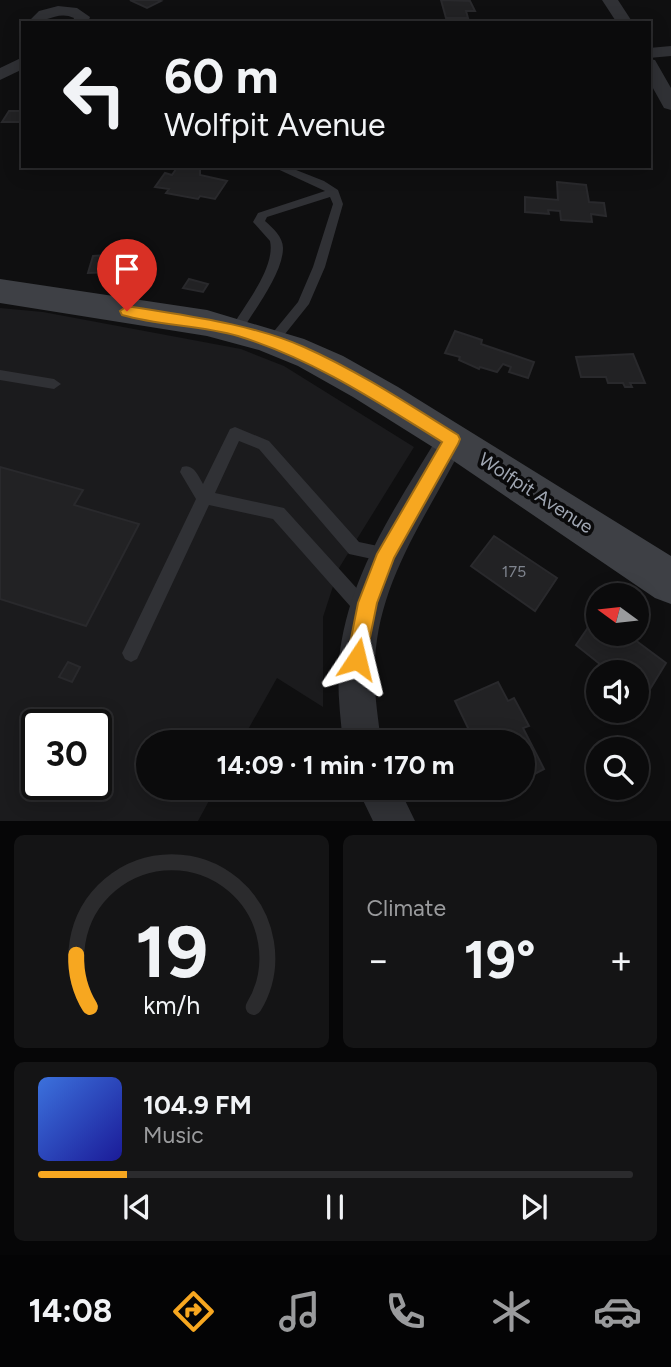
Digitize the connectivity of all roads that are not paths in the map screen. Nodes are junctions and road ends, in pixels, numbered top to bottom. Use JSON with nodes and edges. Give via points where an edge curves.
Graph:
{"nodes":[{"id":1,"x":610,"y":0,"type":"edge"},
{"id":2,"x":37,"y":21,"type":"edge"},
{"id":3,"x":81,"y":21,"type":"edge"},
{"id":4,"x":624,"y":21,"type":"edge"},
{"id":5,"x":671,"y":51,"type":"edge"},
{"id":6,"x":651,"y":52,"type":"edge"},
{"id":7,"x":21,"y":63,"type":"edge"},
{"id":8,"x":651,"y":68,"type":"edge"},
{"id":9,"x":0,"y":75,"type":"edge"},
{"id":10,"x":671,"y":104,"type":"edge"},
{"id":11,"x":281,"y":168,"type":"edge"},
{"id":12,"x":334,"y":192,"type":"junction"},
{"id":13,"x":0,"y":291,"type":"edge"},
{"id":14,"x":236,"y":330,"type":"junction"},
{"id":15,"x":272,"y":341,"type":"junction"},
{"id":16,"x":0,"y":375,"type":"edge"},
{"id":17,"x":54,"y":384,"type":"dead end"},
{"id":18,"x":452,"y":439,"type":"junction"},
{"id":19,"x":187,"y":472,"type":"dead end"},
{"id":20,"x":203,"y":497,"type":"junction"},
{"id":21,"x":386,"y":554,"type":"junction"},
{"id":22,"x":671,"y":582,"type":"edge"},
{"id":23,"x":367,"y":603,"type":"junction"},
{"id":24,"x":131,"y":653,"type":"dead end"},
{"id":25,"x":361,"y":730,"type":"edge"},
{"id":26,"x":384,"y":800,"type":"edge"},
{"id":27,"x":395,"y":821,"type":"edge"}],
"edges":[{"from":1,"to":4,"type":"street"},
{"from":2,"to":3,"type":"street","via":[[61,10],[80,14]]},
{"from":5,"to":6,"type":"street"},
{"from":7,"to":9,"type":"street"},
{"from":8,"to":10,"type":"street"},
{"from":11,"to":12,"type":"lane"},
{"from":12,"to":14,"type":"lane","via":[[262,215],[259,222],[276,240],[277,250]]},
{"from":12,"to":15,"type":"lane","via":[[338,204],[309,291]]},
{"from":13,"to":14,"type":"street","name":"Wolfpit Avenue"},
{"from":14,"to":15,"type":"street","name":"Wolfpit Avenue"},
{"from":15,"to":18,"type":"street","name":"Wolfpit Avenue","via":[[352,378]]},
{"from":16,"to":17,"type":"lane"},
{"from":18,"to":21,"type":"street"},
{"from":18,"to":22,"type":"street","name":"Wolfpit Avenue"},
{"from":19,"to":20,"type":"lane"},
{"from":20,"to":21,"type":"lane","via":[[235,433],[264,445],[355,549]]},
{"from":20,"to":23,"type":"lane","via":[[278,513],[356,600]]},
{"from":20,"to":24,"type":"lane"},
{"from":21,"to":23,"type":"street"},
{"from":23,"to":25,"type":"street","via":[[357,659]]},
{"from":26,"to":27,"type":"street"}]}
